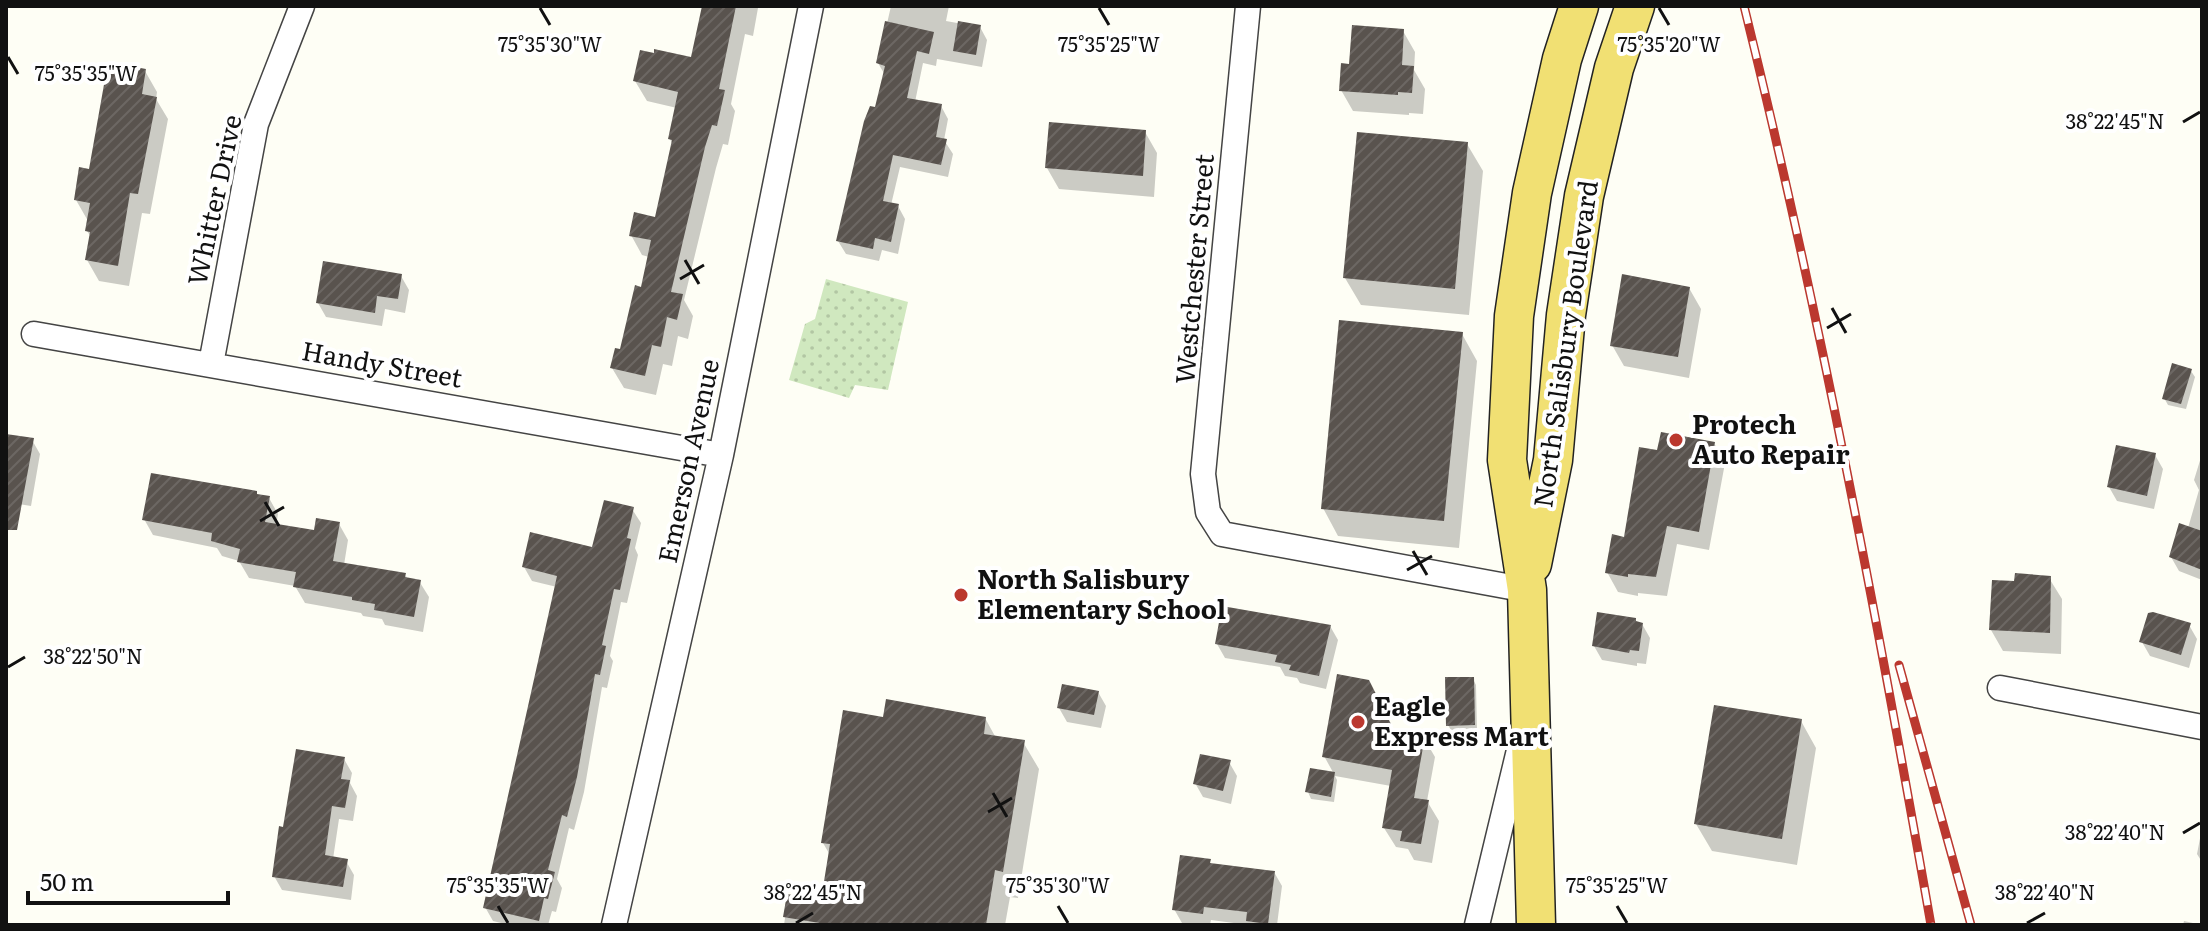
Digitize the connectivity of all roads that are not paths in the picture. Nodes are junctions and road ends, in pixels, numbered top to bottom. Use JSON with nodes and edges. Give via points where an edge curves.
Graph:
{"nodes":[{"id":1,"x":302,"y":6,"type":"edge"},
{"id":2,"x":811,"y":6,"type":"edge"},
{"id":3,"x":1248,"y":6,"type":"edge"},
{"id":4,"x":1579,"y":6,"type":"edge"},
{"id":5,"x":1635,"y":6,"type":"edge"},
{"id":6,"x":34,"y":334,"type":"dead end"},
{"id":7,"x":211,"y":364,"type":"junction"},
{"id":8,"x":721,"y":455,"type":"junction"},
{"id":9,"x":1527,"y":590,"type":"junction"},
{"id":10,"x":2000,"y":688,"type":"dead end"},
{"id":11,"x":1530,"y":705,"type":"junction"},
{"id":12,"x":2202,"y":727,"type":"edge"},
{"id":13,"x":614,"y":925,"type":"edge"},
{"id":14,"x":1477,"y":925,"type":"edge"},
{"id":15,"x":1536,"y":925,"type":"edge"}],
"edges":[{"from":1,"to":7,"type":"street","name":"Whitter Drive","via":[[256,124]]},
{"from":2,"to":8,"type":"street","name":"Emerson Avenue"},
{"from":3,"to":9,"type":"street","name":"Westchester Street","via":[[1203,474],[1208,512],[1222,534]]},
{"from":4,"to":9,"type":"main road","name":"North Salisbury Boulevard","via":[[1532,193],[1514,316],[1507,460]]},
{"from":5,"to":9,"type":"main road","name":"North Salisbury Boulevard","via":[[1614,68],[1584,196],[1553,460]]},
{"from":6,"to":7,"type":"street","name":"Handy Street"},
{"from":7,"to":8,"type":"street","name":"Handy Street"},
{"from":8,"to":13,"type":"street","name":"Emerson Avenue"},
{"from":9,"to":11,"type":"main road","name":"North Salisbury Boulevard"},
{"from":10,"to":12,"type":"street"},
{"from":11,"to":14,"type":"street"},
{"from":11,"to":15,"type":"main road","name":"North Salisbury Boulevard"}]}
